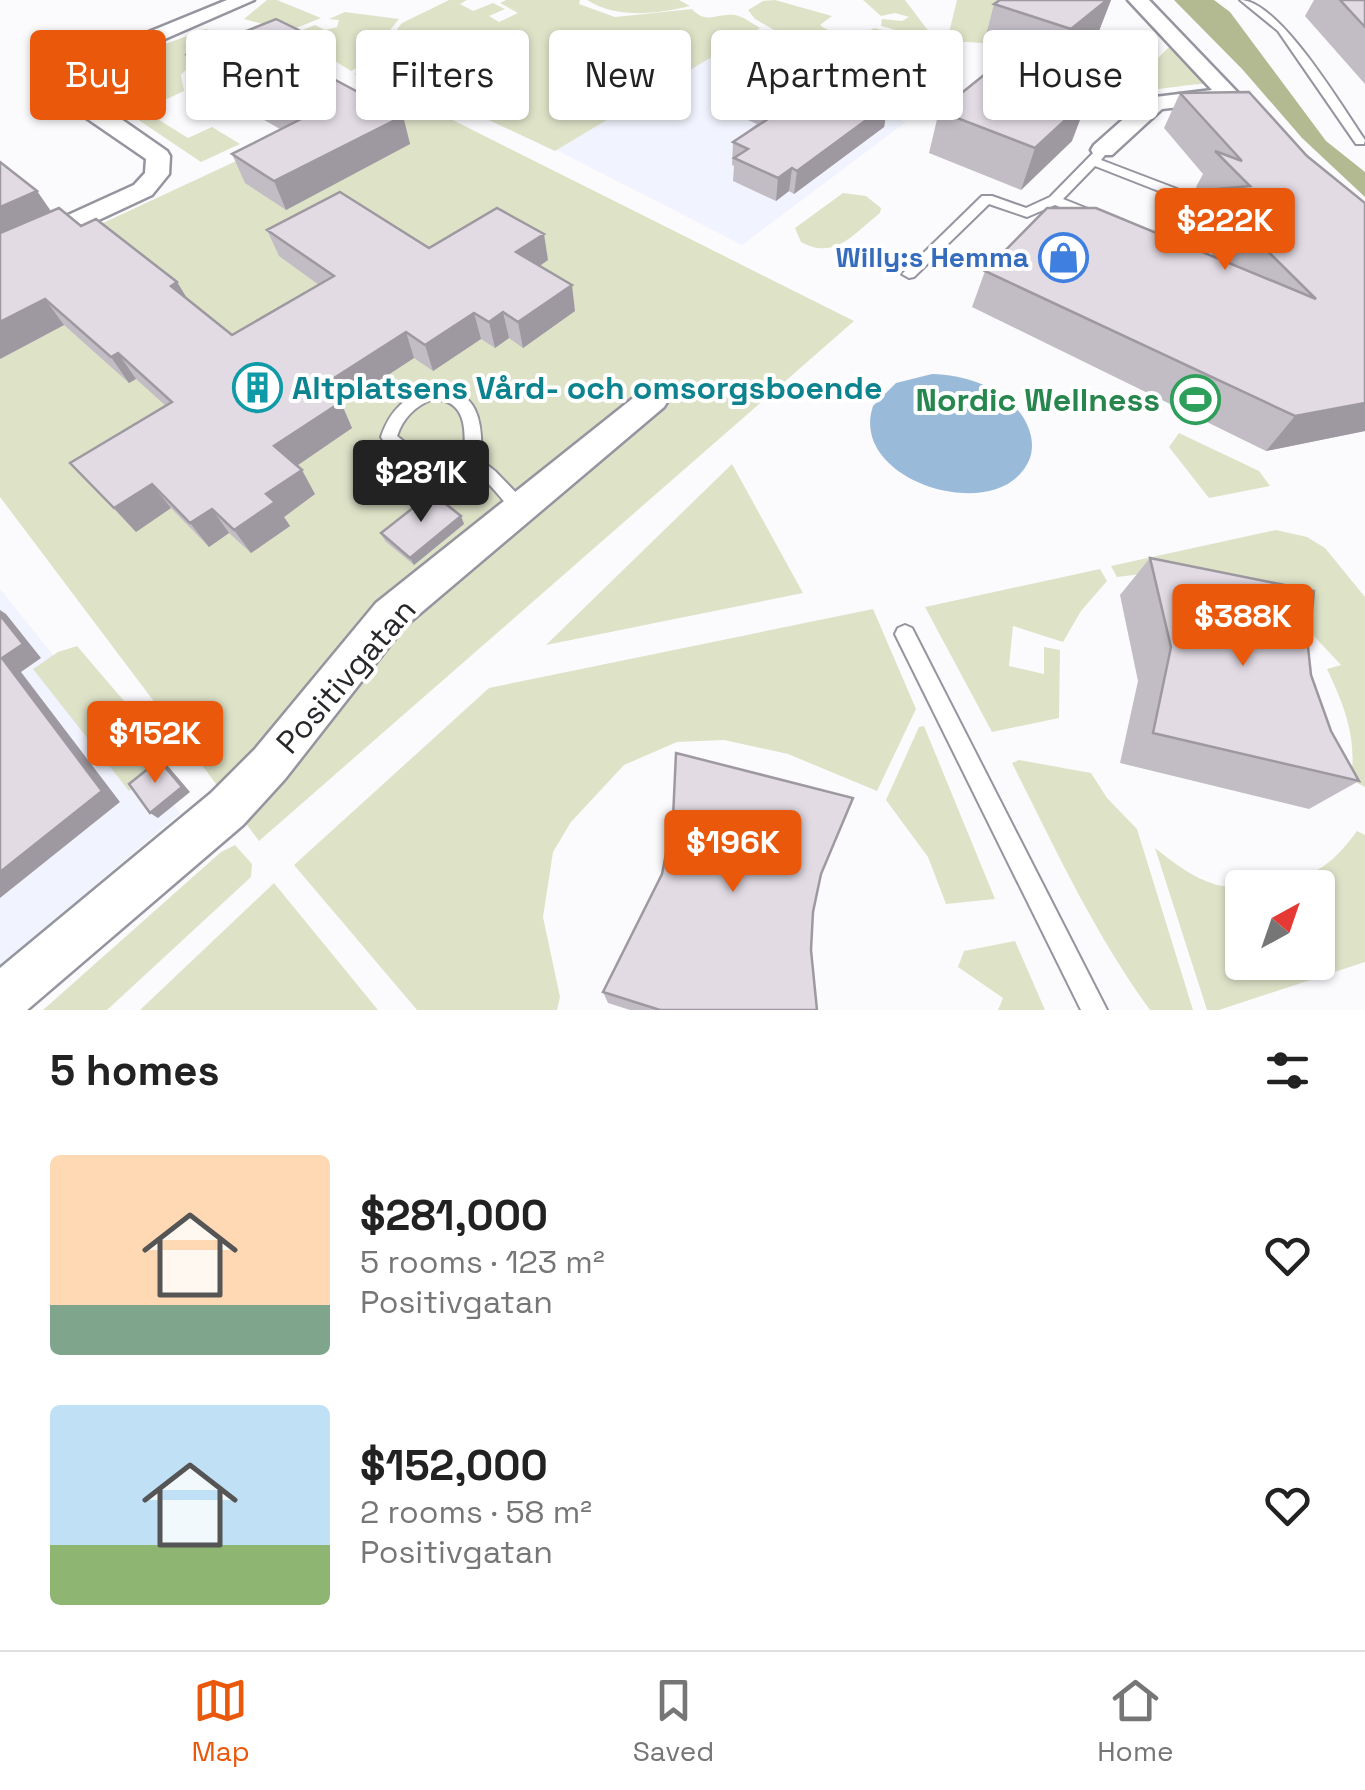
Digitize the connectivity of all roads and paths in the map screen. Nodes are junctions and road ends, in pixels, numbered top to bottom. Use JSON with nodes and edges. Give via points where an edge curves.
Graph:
{"nodes":[{"id":1,"x":244,"y":0,"type":"edge"},
{"id":2,"x":1138,"y":0,"type":"edge"},
{"id":3,"x":1245,"y":0,"type":"edge"},
{"id":4,"x":166,"y":32,"type":"edge"},
{"id":5,"x":1230,"y":94,"type":"junction"},
{"id":6,"x":105,"y":120,"type":"edge"},
{"id":7,"x":1360,"y":142,"type":"dead end"},
{"id":8,"x":1278,"y":150,"type":"edge"},
{"id":9,"x":1098,"y":155,"type":"junction"},
{"id":10,"x":1055,"y":200,"type":"junction"},
{"id":11,"x":1108,"y":222,"type":"edge"},
{"id":12,"x":1142,"y":237,"type":"edge"},
{"id":13,"x":0,"y":257,"type":"edge"},
{"id":14,"x":909,"y":274,"type":"dead end"},
{"id":15,"x":652,"y":399,"type":"dead end"},
{"id":16,"x":472,"y":463,"type":"junction"},
{"id":17,"x":522,"y":510,"type":"junction"},
{"id":18,"x":906,"y":634,"type":"dead end"},
{"id":19,"x":0,"y":1000,"type":"edge"},
{"id":20,"x":1094,"y":1010,"type":"edge"}],
"edges":[{"from":1,"to":4,"type":"street"},
{"from":2,"to":5,"type":"street"},
{"from":3,"to":7,"type":"lane","via":[[1282,30]]},
{"from":5,"to":8,"type":"street"},
{"from":5,"to":9,"type":"street","via":[[1155,103]]},
{"from":6,"to":13,"type":"street","via":[[158,156],[157,174],[142,190]]},
{"from":9,"to":10,"type":"lane"},
{"from":9,"to":12,"type":"lane","via":[[1173,192],[1187,209],[1160,244]]},
{"from":10,"to":11,"type":"lane"},
{"from":10,"to":14,"type":"lane","via":[[1027,212],[987,200]]},
{"from":15,"to":17,"type":"street","name":"Positivgatan"},
{"from":16,"to":16,"type":"lane","via":[[399,451],[389,437],[396,414],[422,396],[454,398],[472,423]]},
{"from":16,"to":17,"type":"lane"},
{"from":17,"to":19,"type":"street","name":"Positivgatan","via":[[390,615],[227,809]]},
{"from":18,"to":20,"type":"lane"}]}
